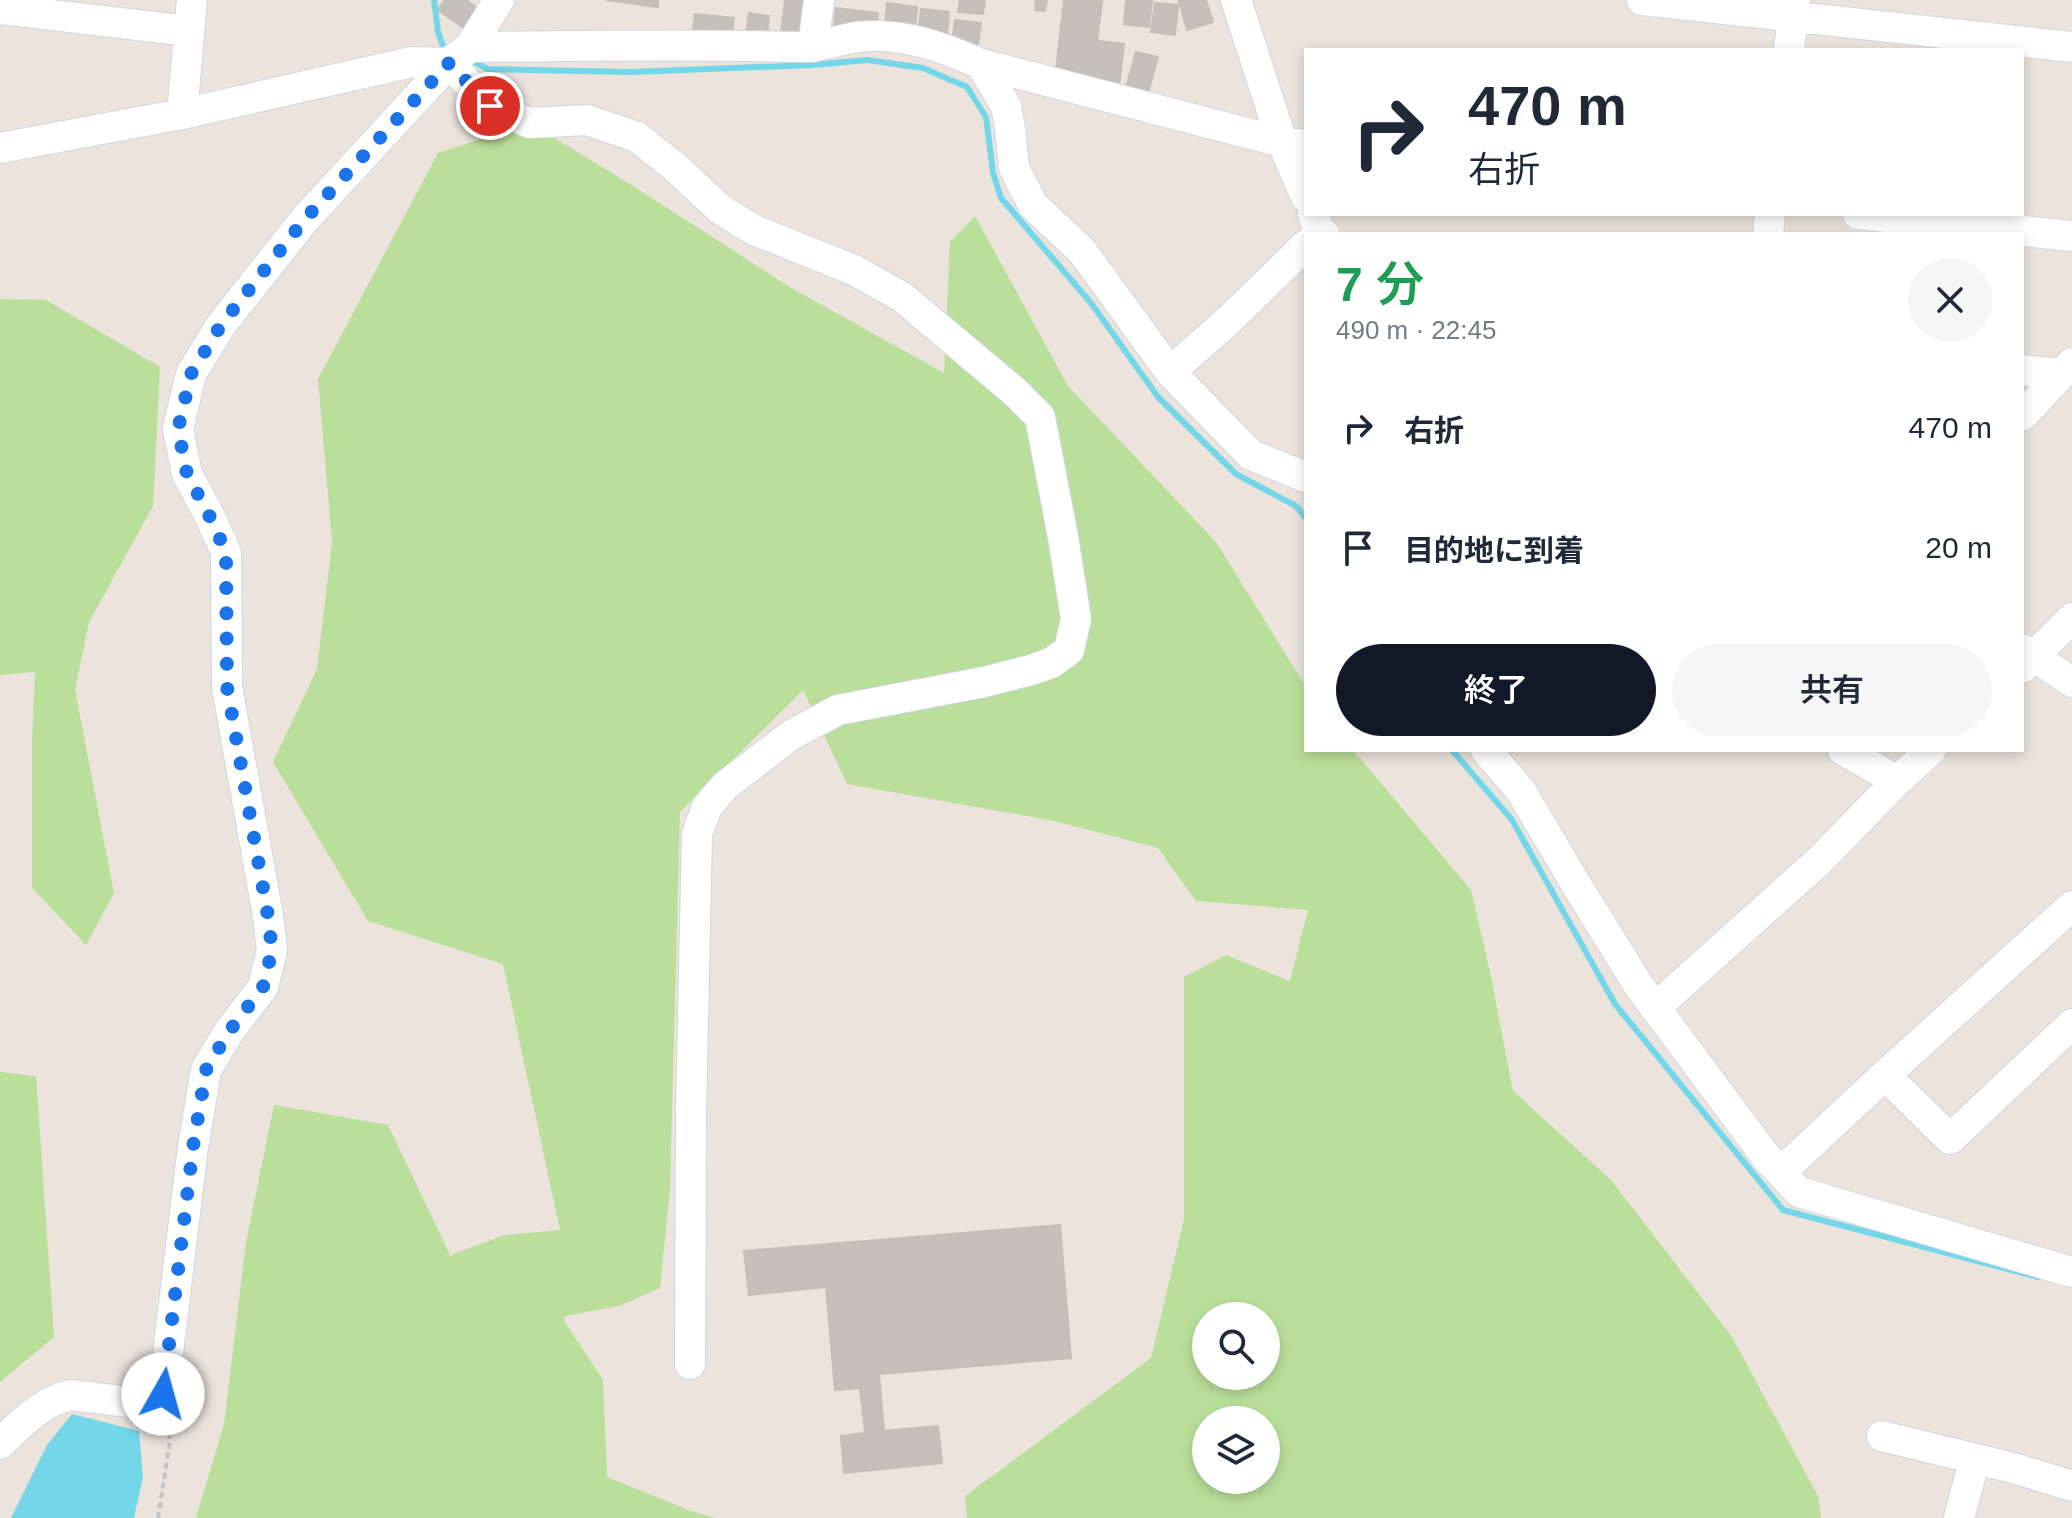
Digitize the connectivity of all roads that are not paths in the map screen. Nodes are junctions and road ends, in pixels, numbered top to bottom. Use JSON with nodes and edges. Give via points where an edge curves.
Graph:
{"nodes":[{"id":1,"x":192,"y":0,"type":"edge"},
{"id":2,"x":499,"y":0,"type":"edge"},
{"id":3,"x":819,"y":0,"type":"edge"},
{"id":4,"x":1236,"y":0,"type":"edge"},
{"id":5,"x":1642,"y":0,"type":"edge"},
{"id":6,"x":1794,"y":8,"type":"edge"},
{"id":7,"x":0,"y":9,"type":"edge"},
{"id":8,"x":189,"y":31,"type":"junction"},
{"id":9,"x":813,"y":47,"type":"junction"},
{"id":10,"x":2072,"y":47,"type":"edge"},
{"id":11,"x":1789,"y":48,"type":"edge"},
{"id":12,"x":459,"y":55,"type":"junction"},
{"id":13,"x":981,"y":64,"type":"junction"},
{"id":14,"x":182,"y":114,"type":"junction"},
{"id":15,"x":1294,"y":144,"type":"edge"},
{"id":16,"x":0,"y":148,"type":"edge"},
{"id":17,"x":1304,"y":188,"type":"edge"},
{"id":18,"x":1877,"y":216,"type":"edge"},
{"id":19,"x":2072,"y":236,"type":"edge"},
{"id":20,"x":1304,"y":244,"type":"edge"},
{"id":21,"x":2066,"y":368,"type":"edge"},
{"id":22,"x":2024,"y":370,"type":"edge"},
{"id":23,"x":1170,"y":372,"type":"junction"},
{"id":24,"x":2024,"y":414,"type":"edge"},
{"id":25,"x":1304,"y":475,"type":"edge"},
{"id":26,"x":2072,"y":618,"type":"edge"},
{"id":27,"x":2026,"y":658,"type":"edge"},
{"id":28,"x":2072,"y":682,"type":"edge"},
{"id":29,"x":1488,"y":752,"type":"edge"},
{"id":30,"x":1846,"y":752,"type":"edge"},
{"id":31,"x":1929,"y":752,"type":"edge"},
{"id":32,"x":1897,"y":781,"type":"junction"},
{"id":33,"x":2072,"y":906,"type":"edge"},
{"id":34,"x":1655,"y":1008,"type":"junction"},
{"id":35,"x":2072,"y":1024,"type":"edge"},
{"id":36,"x":1885,"y":1075,"type":"junction"},
{"id":37,"x":1781,"y":1172,"type":"junction"},
{"id":38,"x":2072,"y":1272,"type":"edge"},
{"id":39,"x":690,"y":1364,"type":"dead end"},
{"id":40,"x":1882,"y":1436,"type":"dead end"},
{"id":41,"x":0,"y":1444,"type":"edge"},
{"id":42,"x":1975,"y":1459,"type":"junction"},
{"id":43,"x":2072,"y":1486,"type":"edge"},
{"id":44,"x":1959,"y":1518,"type":"edge"}],
"edges":[{"from":1,"to":8,"type":"street"},
{"from":2,"to":12,"type":"street"},
{"from":3,"to":9,"type":"street"},
{"from":4,"to":15,"type":"street"},
{"from":5,"to":6,"type":"street"},
{"from":6,"to":10,"type":"street"},
{"from":6,"to":11,"type":"street"},
{"from":7,"to":8,"type":"street"},
{"from":8,"to":14,"type":"street"},
{"from":9,"to":12,"type":"street","via":[[691,45]]},
{"from":9,"to":13,"type":"street","via":[[860,37],[905,38],[945,47]]},
{"from":12,"to":14,"type":"street"},
{"from":12,"to":39,"type":"street","via":[[490,106],[530,123],[587,120],[637,137],[720,209],[754,230],[854,270],[902,297],[1040,417],[1063,537],[1076,619],[1069,650],[1031,670],[838,710],[791,735],[725,786],[707,807],[697,834]]},
{"from":12,"to":41,"type":"street","via":[[305,219],[221,325],[191,374],[178,429],[187,474],[226,552],[227,687],[272,950],[263,987],[206,1070],[163,1394],[147,1404],[59,1398],[37,1409]]},
{"from":13,"to":15,"type":"street"},
{"from":13,"to":23,"type":"street","via":[[1006,106],[1014,168],[1033,205],[1082,251]]},
{"from":14,"to":16,"type":"street"},
{"from":15,"to":17,"type":"street"},
{"from":18,"to":19,"type":"street"},
{"from":20,"to":23,"type":"street"},
{"from":21,"to":22,"type":"street"},
{"from":21,"to":24,"type":"street"},
{"from":23,"to":25,"type":"street","via":[[1251,455]]},
{"from":26,"to":27,"type":"street"},
{"from":27,"to":28,"type":"street"},
{"from":29,"to":34,"type":"street","via":[[1521,791]]},
{"from":30,"to":32,"type":"street"},
{"from":31,"to":32,"type":"street"},
{"from":32,"to":34,"type":"street","via":[[1820,860]]},
{"from":33,"to":36,"type":"street"},
{"from":34,"to":37,"type":"street"},
{"from":35,"to":36,"type":"street","via":[[1950,1139]]},
{"from":36,"to":37,"type":"street"},
{"from":37,"to":38,"type":"street","via":[[1799,1192]]},
{"from":40,"to":42,"type":"street"},
{"from":42,"to":43,"type":"street"},
{"from":42,"to":44,"type":"street"}]}
